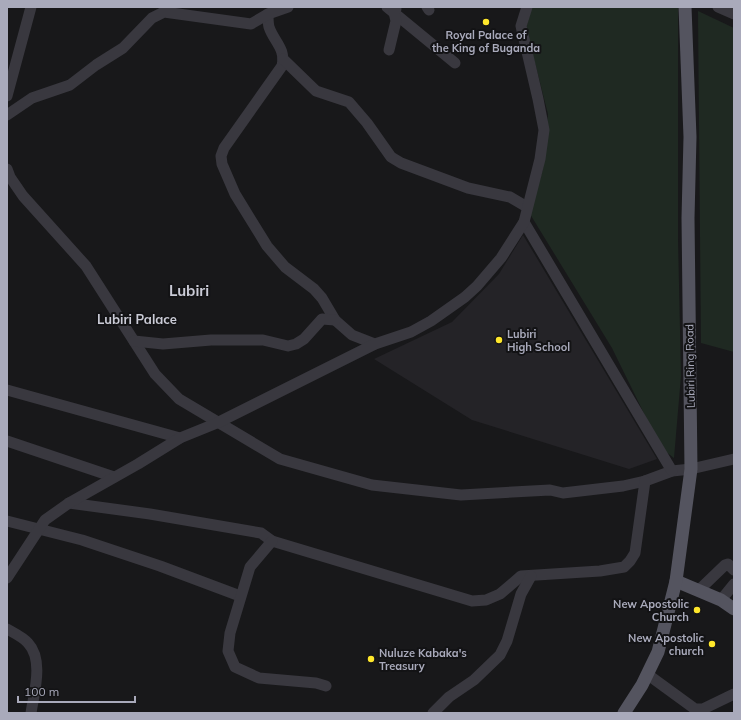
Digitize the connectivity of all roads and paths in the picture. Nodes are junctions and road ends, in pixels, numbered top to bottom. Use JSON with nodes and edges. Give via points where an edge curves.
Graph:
{"nodes":[{"id":1,"x":31,"y":7,"type":"edge"},
{"id":2,"x":288,"y":7,"type":"edge"},
{"id":3,"x":527,"y":7,"type":"edge"},
{"id":4,"x":685,"y":7,"type":"edge"},
{"id":5,"x":718,"y":7,"type":"edge"},
{"id":6,"x":393,"y":9,"type":"edge"},
{"id":7,"x":164,"y":10,"type":"edge"},
{"id":8,"x":268,"y":14,"type":"junction"},
{"id":9,"x":734,"y":14,"type":"edge"},
{"id":10,"x":389,"y":50,"type":"dead end"},
{"id":11,"x":283,"y":60,"type":"junction"},
{"id":12,"x":455,"y":63,"type":"dead end"},
{"id":13,"x":7,"y":96,"type":"edge"},
{"id":14,"x":7,"y":115,"type":"edge"},
{"id":15,"x":7,"y":169,"type":"edge"},
{"id":16,"x":527,"y":207,"type":"junction"},
{"id":17,"x":524,"y":222,"type":"junction"},
{"id":18,"x":335,"y":320,"type":"junction"},
{"id":19,"x":134,"y":341,"type":"junction"},
{"id":20,"x":375,"y":344,"type":"junction"},
{"id":21,"x":7,"y":390,"type":"edge"},
{"id":22,"x":217,"y":423,"type":"junction"},
{"id":23,"x":180,"y":438,"type":"junction"},
{"id":24,"x":7,"y":441,"type":"edge"},
{"id":25,"x":734,"y":459,"type":"edge"},
{"id":26,"x":691,"y":469,"type":"junction"},
{"id":27,"x":672,"y":471,"type":"junction"},
{"id":28,"x":114,"y":477,"type":"junction"},
{"id":29,"x":645,"y":481,"type":"junction"},
{"id":30,"x":69,"y":503,"type":"junction"},
{"id":31,"x":7,"y":521,"type":"edge"},
{"id":32,"x":39,"y":528,"type":"junction"},
{"id":33,"x":272,"y":541,"type":"junction"},
{"id":34,"x":734,"y":570,"type":"edge"},
{"id":35,"x":531,"y":576,"type":"junction"},
{"id":36,"x":7,"y":578,"type":"edge"},
{"id":37,"x":676,"y":581,"type":"junction"},
{"id":38,"x":734,"y":584,"type":"edge"},
{"id":39,"x":699,"y":590,"type":"junction"},
{"id":40,"x":240,"y":596,"type":"junction"},
{"id":41,"x":721,"y":600,"type":"junction"},
{"id":42,"x":734,"y":609,"type":"edge"},
{"id":43,"x":7,"y":629,"type":"edge"},
{"id":44,"x":647,"y":674,"type":"junction"},
{"id":45,"x":326,"y":686,"type":"dead end"},
{"id":46,"x":734,"y":694,"type":"edge"},
{"id":47,"x":32,"y":713,"type":"edge"},
{"id":48,"x":433,"y":713,"type":"edge"},
{"id":49,"x":624,"y":713,"type":"edge"}],
"edges":[{"from":1,"to":13,"type":"street"},
{"from":2,"to":8,"type":"street"},
{"from":3,"to":16,"type":"street","via":[[521,26],[544,130],[540,159]]},
{"from":4,"to":26,"type":"main road","name":"Lubiri Ring Road","via":[[690,137],[688,218]]},
{"from":5,"to":9,"type":"street"},
{"from":6,"to":10,"type":"street","via":[[396,22]]},
{"from":6,"to":12,"type":"street"},
{"from":7,"to":8,"type":"street","via":[[251,24]]},
{"from":7,"to":14,"type":"street","via":[[152,18],[123,48],[70,85],[32,98]]},
{"from":8,"to":11,"type":"street","via":[[269,27],[278,42]]},
{"from":11,"to":16,"type":"street","via":[[316,91],[349,102],[391,157],[468,188],[510,197]]},
{"from":11,"to":18,"type":"street","via":[[274,79],[224,148],[222,164],[234,194],[267,246],[286,267],[314,289]]},
{"from":15,"to":19,"type":"street","via":[[24,196],[86,266]]},
{"from":16,"to":17,"type":"street"},
{"from":17,"to":20,"type":"street","via":[[500,258],[465,297],[411,332]]},
{"from":17,"to":27,"type":"street"},
{"from":18,"to":19,"type":"street","via":[[322,319],[304,339],[288,346],[263,340],[211,340],[163,344]]},
{"from":18,"to":20,"type":"street","via":[[352,335]]},
{"from":19,"to":22,"type":"street","via":[[167,388],[179,399]]},
{"from":20,"to":22,"type":"street"},
{"from":21,"to":23,"type":"street"},
{"from":22,"to":23,"type":"street"},
{"from":22,"to":29,"type":"street","via":[[280,459],[372,486],[461,495],[550,490],[563,493]]},
{"from":23,"to":28,"type":"street"},
{"from":24,"to":28,"type":"street"},
{"from":25,"to":26,"type":"street"},
{"from":26,"to":27,"type":"street"},
{"from":26,"to":37,"type":"main road","name":"Lubiri Ring Road"},
{"from":27,"to":29,"type":"street"},
{"from":28,"to":30,"type":"street"},
{"from":29,"to":35,"type":"street","via":[[635,552],[624,568]]},
{"from":30,"to":32,"type":"street","via":[[44,520]]},
{"from":30,"to":33,"type":"street","via":[[260,533]]},
{"from":31,"to":32,"type":"street"},
{"from":32,"to":36,"type":"street"},
{"from":32,"to":40,"type":"street","via":[[160,566]]},
{"from":33,"to":35,"type":"street","via":[[472,602],[500,594],[522,576]]},
{"from":33,"to":40,"type":"street","via":[[250,567]]},
{"from":34,"to":39,"type":"street","via":[[728,564],[725,565]]},
{"from":35,"to":48,"type":"street","via":[[521,594],[508,641],[500,655]]},
{"from":37,"to":39,"type":"main road"},
{"from":37,"to":44,"type":"main road","name":"Lubiri Ring Road","via":[[658,652]]},
{"from":38,"to":41,"type":"street"},
{"from":39,"to":41,"type":"main road"},
{"from":40,"to":45,"type":"street","via":[[228,651],[236,667],[259,678]]},
{"from":41,"to":42,"type":"main road"},
{"from":43,"to":47,"type":"street","via":[[28,643],[35,658],[36,679]]},
{"from":44,"to":46,"type":"street","via":[[695,709],[703,709]]},
{"from":44,"to":49,"type":"main road","name":"Lubiri Ring Road"}]}
